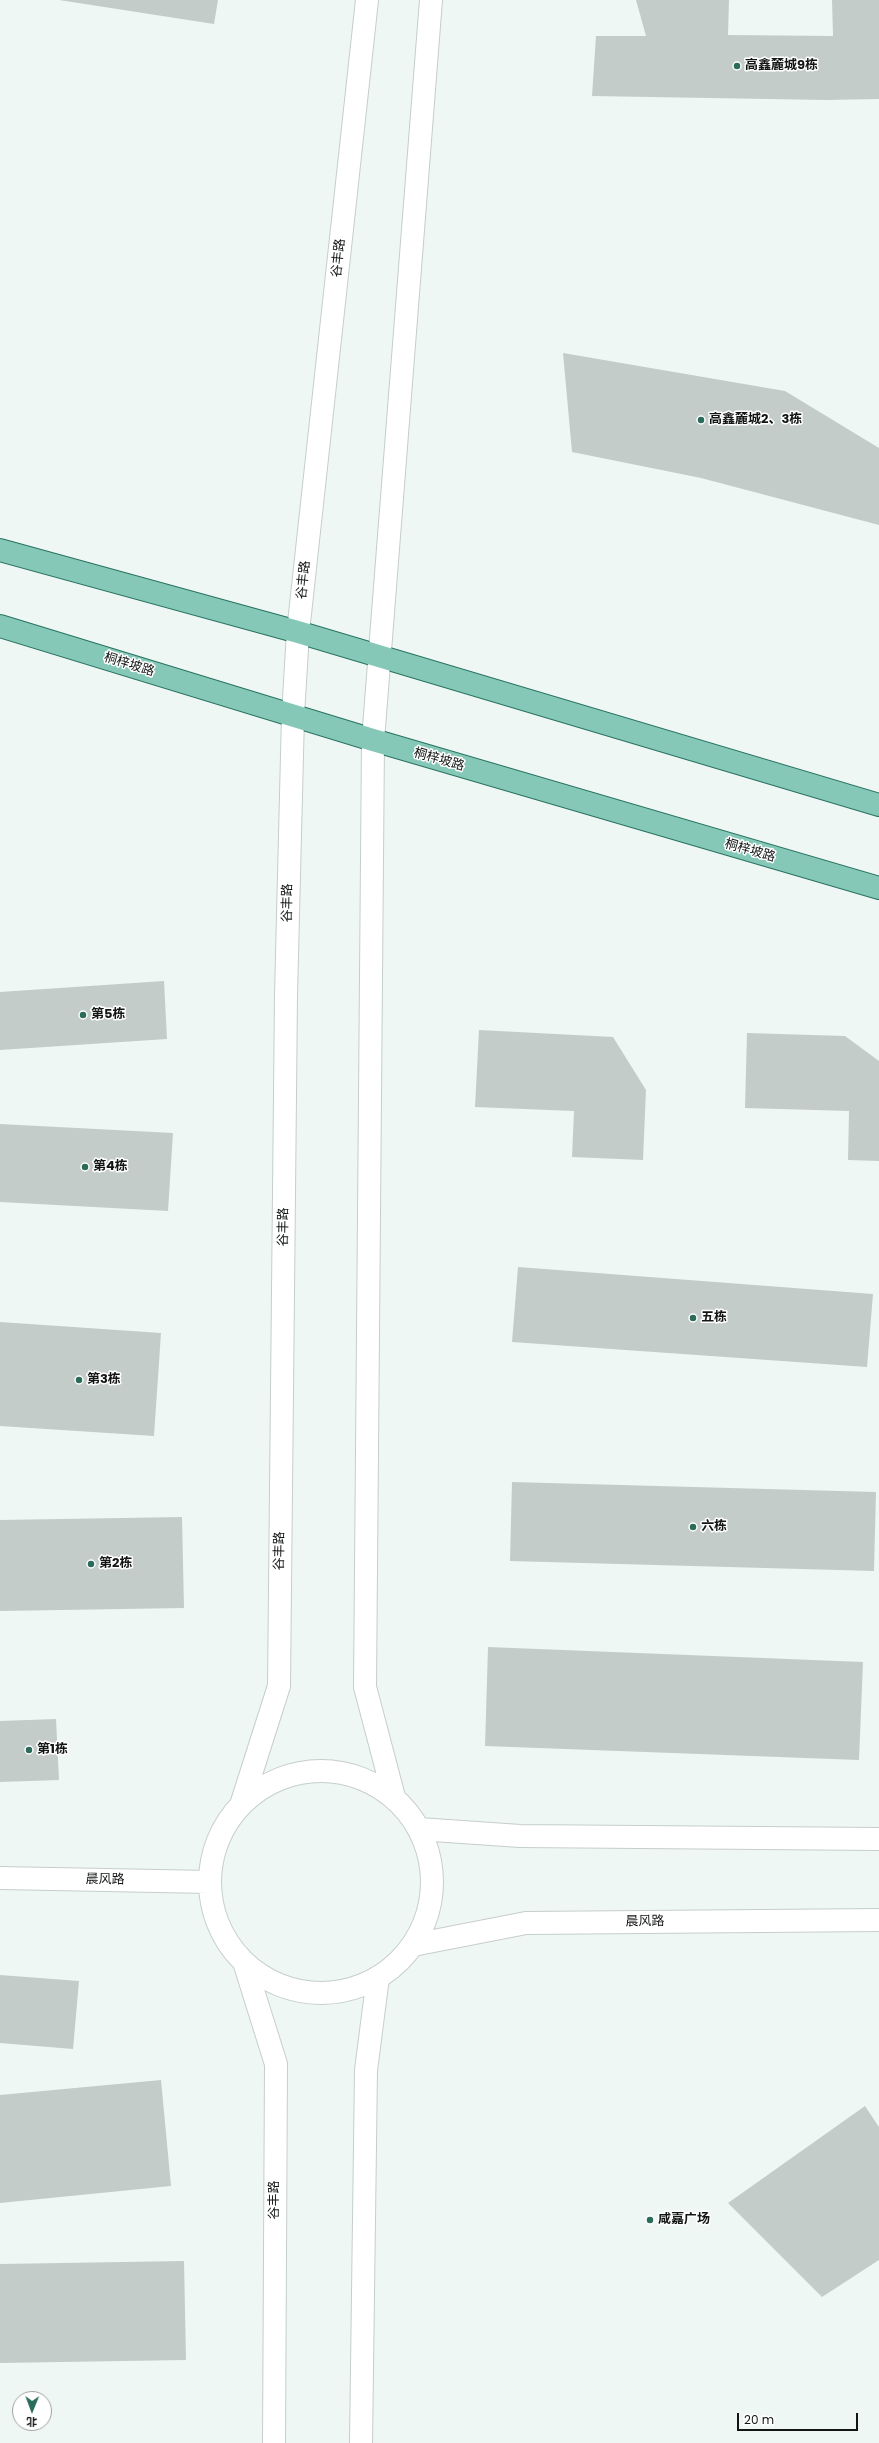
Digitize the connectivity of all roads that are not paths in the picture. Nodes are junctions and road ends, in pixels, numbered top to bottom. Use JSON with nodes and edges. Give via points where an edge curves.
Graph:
{"nodes":[{"id":1,"x":368,"y":0,"type":"edge"},
{"id":2,"x":431,"y":0,"type":"edge"},
{"id":3,"x":0,"y":550,"type":"edge"},
{"id":4,"x":0,"y":626,"type":"edge"},
{"id":5,"x":298,"y":632,"type":"junction"},
{"id":6,"x":381,"y":657,"type":"junction"},
{"id":7,"x":293,"y":715,"type":"junction"},
{"id":8,"x":373,"y":740,"type":"junction"},
{"id":9,"x":879,"y":805,"type":"edge"},
{"id":10,"x":879,"y":888,"type":"edge"},
{"id":11,"x":394,"y":1797,"type":"junction"},
{"id":12,"x":241,"y":1805,"type":"junction"},
{"id":13,"x":419,"y":1829,"type":"junction"},
{"id":14,"x":879,"y":1839,"type":"edge"},
{"id":15,"x":0,"y":1878,"type":"edge"},
{"id":16,"x":210,"y":1882,"type":"junction"},
{"id":17,"x":879,"y":1920,"type":"edge"},
{"id":18,"x":413,"y":1945,"type":"junction"},
{"id":19,"x":244,"y":1962,"type":"junction"},
{"id":20,"x":378,"y":1977,"type":"junction"},
{"id":21,"x":274,"y":2443,"type":"edge"},
{"id":22,"x":361,"y":2443,"type":"edge"}],
"edges":[{"from":1,"to":5,"type":"street","name":"谷丰路"},
{"from":2,"to":6,"type":"street"},
{"from":3,"to":5,"type":"main road"},
{"from":4,"to":7,"type":"main road","name":"桐梓坡路"},
{"from":5,"to":6,"type":"main road"},
{"from":5,"to":7,"type":"street","name":"谷丰路"},
{"from":6,"to":8,"type":"street"},
{"from":6,"to":9,"type":"main road"},
{"from":7,"to":8,"type":"main road","name":"桐梓坡路"},
{"from":7,"to":12,"type":"street","name":"谷丰路","via":[[286,995],[279,1686]]},
{"from":8,"to":10,"type":"main road","name":"桐梓坡路"},
{"from":8,"to":11,"type":"street","via":[[365,1687]]},
{"from":11,"to":12,"type":"street","via":[[365,1780],[333,1771],[299,1773],[268,1784]]},
{"from":11,"to":13,"type":"street"},
{"from":12,"to":16,"type":"street","via":[[224,1827],[218,1840],[213,1853]]},
{"from":13,"to":14,"type":"street","via":[[520,1836]]},
{"from":13,"to":18,"type":"street","via":[[430,1857],[433,1888],[427,1918]]},
{"from":15,"to":16,"type":"street","name":"晨风路"},
{"from":16,"to":19,"type":"street","via":[[213,1911],[226,1939]]},
{"from":17,"to":18,"type":"street","name":"晨风路","via":[[526,1923]]},
{"from":18,"to":20,"type":"street","via":[[397,1964]]},
{"from":19,"to":20,"type":"street","via":[[274,1982],[309,1992],[344,1990]]},
{"from":19,"to":21,"type":"street","name":"谷丰路","via":[[276,2064]]},
{"from":20,"to":22,"type":"street","via":[[366,2070]]}]}
